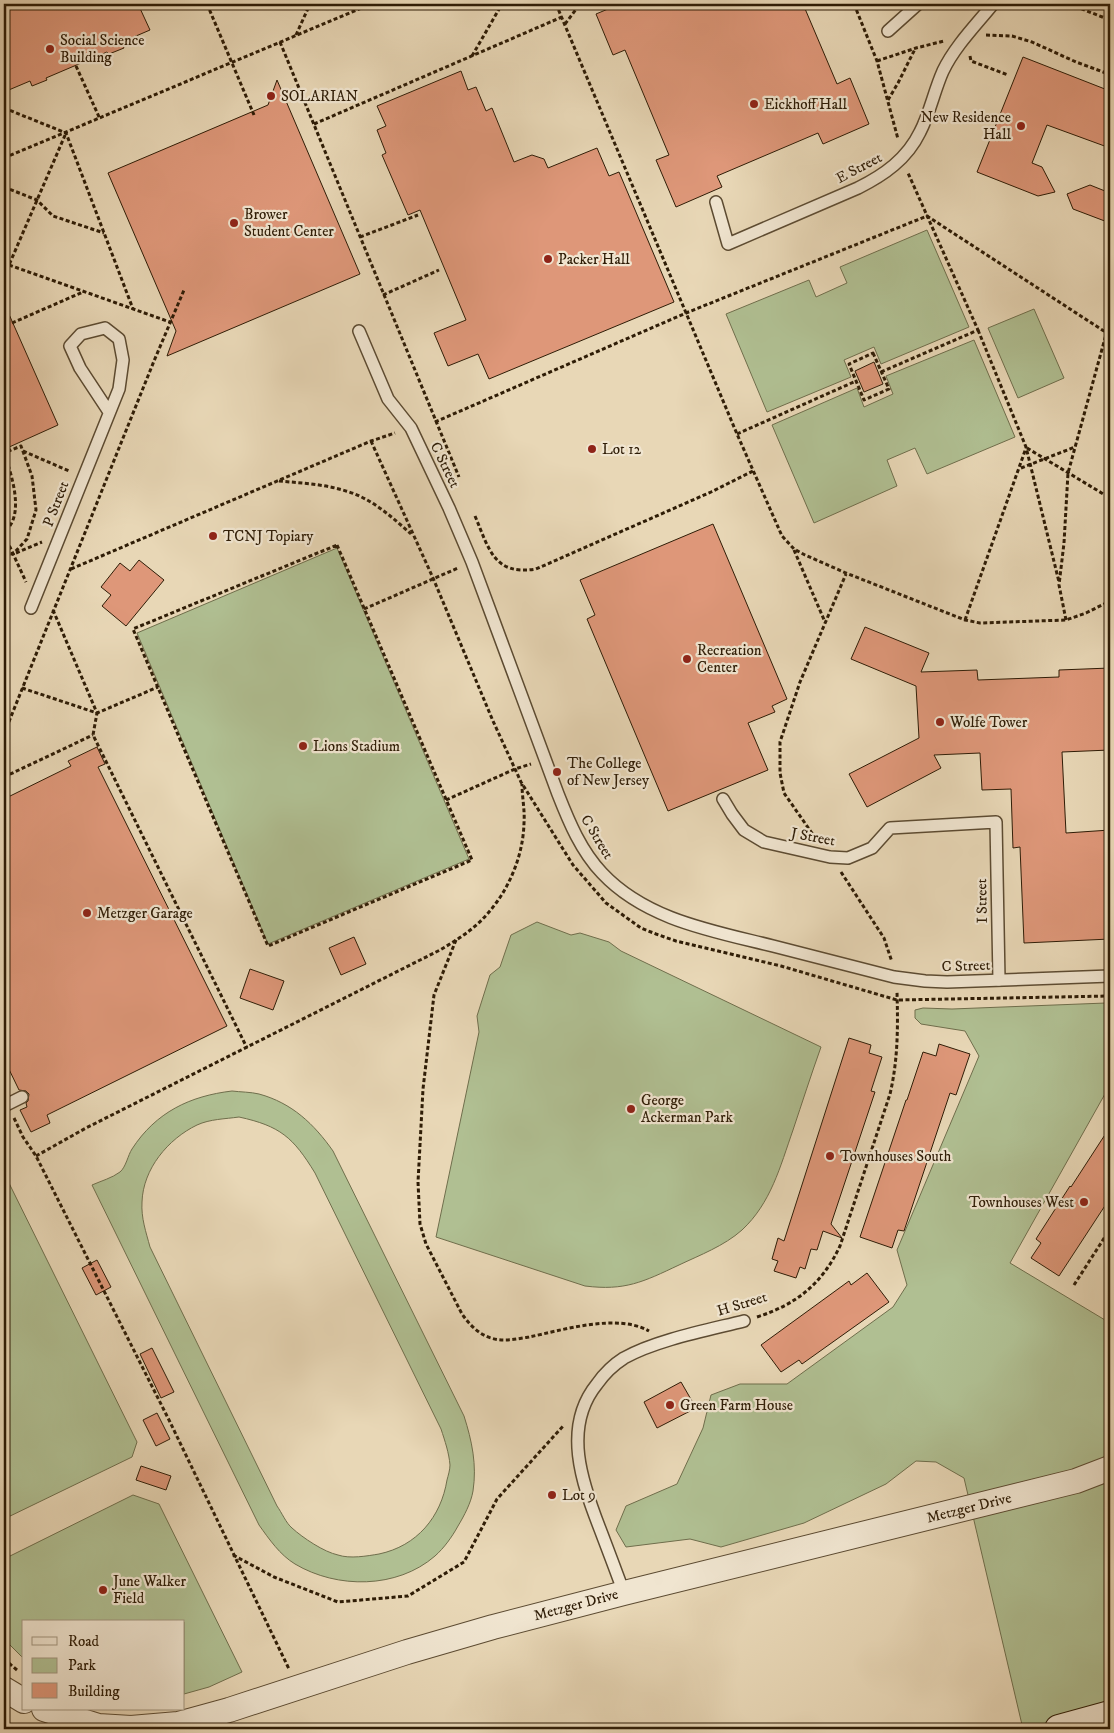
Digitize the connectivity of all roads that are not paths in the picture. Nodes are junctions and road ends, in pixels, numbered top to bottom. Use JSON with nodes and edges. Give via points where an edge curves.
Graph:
{"nodes":[{"id":1,"x":918,"y":4,"type":"edge"},
{"id":2,"x":993,"y":4,"type":"edge"},
{"id":3,"x":888,"y":30,"type":"dead end"},
{"id":4,"x":716,"y":202,"type":"dead end"},
{"id":5,"x":359,"y":331,"type":"dead end"},
{"id":6,"x":109,"y":412,"type":"junction"},
{"id":7,"x":31,"y":608,"type":"dead end"},
{"id":8,"x":724,"y":799,"type":"dead end"},
{"id":9,"x":996,"y":822,"type":"joint"},
{"id":10,"x":1110,"y":976,"type":"edge"},
{"id":11,"x":999,"y":980,"type":"junction"},
{"id":12,"x":22,"y":1097,"type":"dead end"},
{"id":13,"x":5,"y":1105,"type":"edge"},
{"id":14,"x":744,"y":1321,"type":"road end"},
{"id":15,"x":1110,"y":1468,"type":"edge"},
{"id":16,"x":624,"y":1593,"type":"junction"},
{"id":17,"x":4,"y":1689,"type":"edge"},
{"id":18,"x":22,"y":1700,"type":"edge"},
{"id":19,"x":46,"y":1710,"type":"edge"},
{"id":20,"x":1110,"y":1715,"type":"edge"},
{"id":21,"x":70,"y":1724,"type":"edge"},
{"id":22,"x":1059,"y":1729,"type":"edge"}],
"edges":[{"from":1,"to":3,"type":"lane"},
{"from":2,"to":4,"type":"lane","name":"E Street","via":[[948,62],[920,132],[913,145],[891,169],[858,188],[728,244]]},
{"from":5,"to":11,"type":"lane","name":"C Street","via":[[388,399],[411,428],[449,508],[572,829],[607,878],[624,894],[647,908],[712,931],[894,977],[925,981]]},
{"from":6,"to":6,"type":"lane","name":"P Street","via":[[119,389],[122,360],[119,339],[106,328],[81,334],[70,346],[80,368]]},
{"from":6,"to":7,"type":"lane","name":"P Street"},
{"from":8,"to":9,"type":"lane","name":"J Street","via":[[744,830],[764,842],[830,857],[848,858],[872,848],[890,828]]},
{"from":9,"to":11,"type":"lane","name":"I Street"},
{"from":10,"to":11,"type":"lane","name":"C Street"},
{"from":12,"to":13,"type":"lane"},
{"from":14,"to":16,"type":"lane","name":"H Street","via":[[667,1342],[624,1358],[606,1371],[583,1408],[577,1447],[584,1484]]},
{"from":15,"to":16,"type":"street","name":"Metzger Drive","via":[[1076,1481]]},
{"from":16,"to":21,"type":"street","name":"Metzger Drive","via":[[407,1652],[178,1724],[131,1728]]},
{"from":17,"to":18,"type":"street"},
{"from":19,"to":21,"type":"street","name":"Metzger Drive"},
{"from":20,"to":22,"type":"street"}]}
